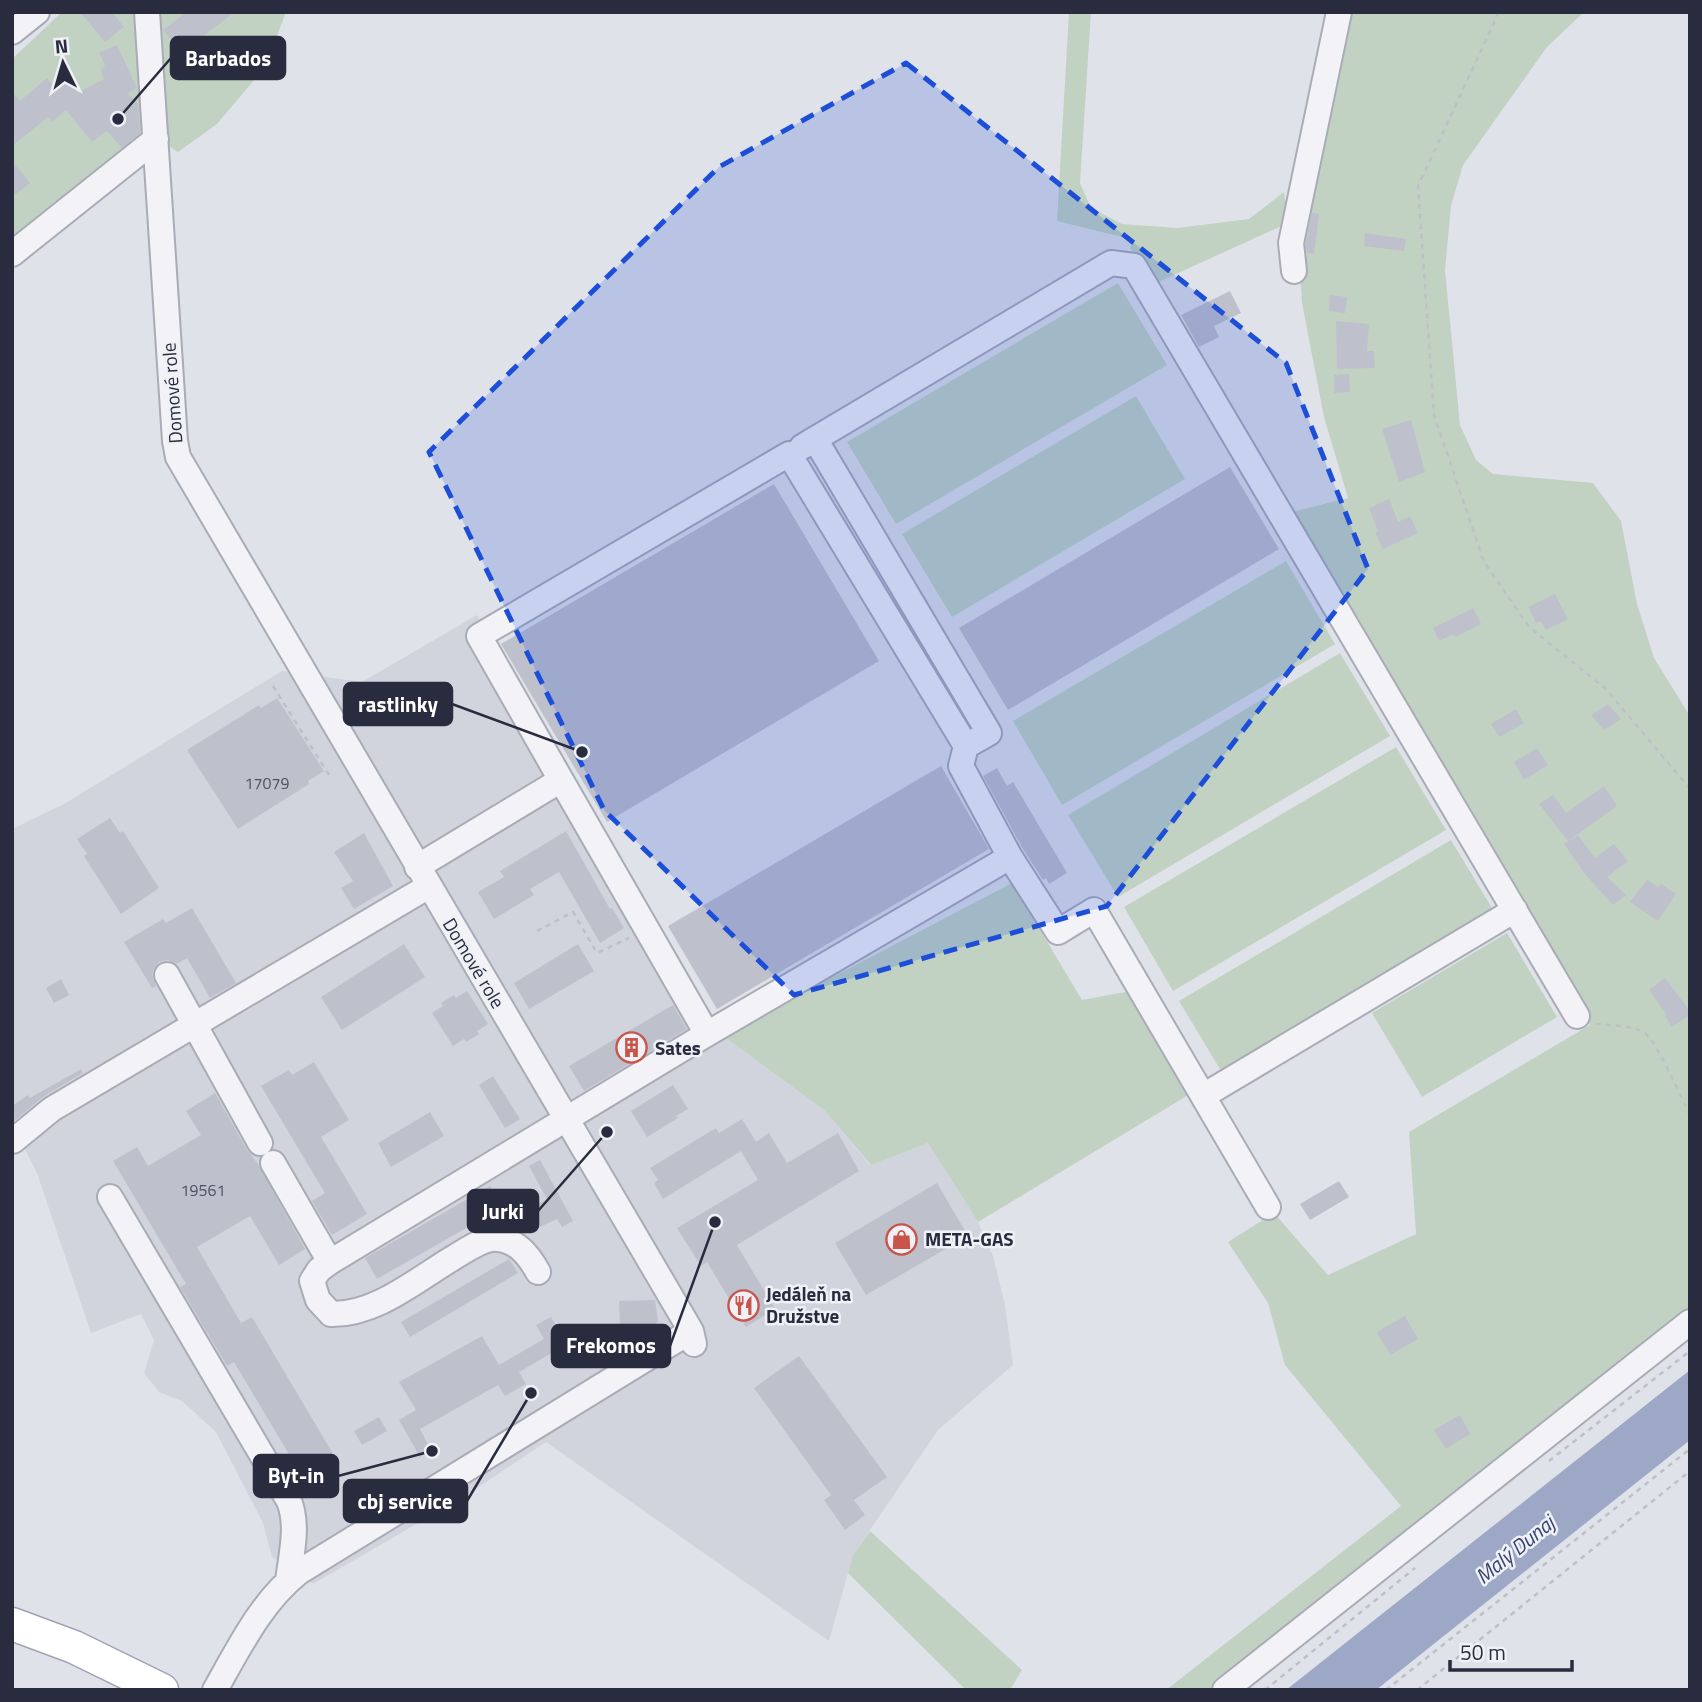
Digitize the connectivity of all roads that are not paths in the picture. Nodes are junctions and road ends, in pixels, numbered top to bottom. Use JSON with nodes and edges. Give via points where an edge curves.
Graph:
{"nodes":[{"id":1,"x":37,"y":12,"type":"edge"},
{"id":2,"x":147,"y":12,"type":"edge"},
{"id":3,"x":1339,"y":12,"type":"edge"},
{"id":4,"x":12,"y":32,"type":"edge"},
{"id":5,"x":156,"y":139,"type":"junction"},
{"id":6,"x":12,"y":254,"type":"edge"},
{"id":7,"x":1294,"y":271,"type":"dead end"},
{"id":8,"x":815,"y":439,"type":"junction"},
{"id":9,"x":789,"y":454,"type":"junction"},
{"id":10,"x":966,"y":746,"type":"junction"},
{"id":11,"x":561,"y":780,"type":"junction"},
{"id":12,"x":1010,"y":857,"type":"junction"},
{"id":13,"x":423,"y":876,"type":"junction"},
{"id":14,"x":1514,"y":910,"type":"junction"},
{"id":15,"x":167,"y":975,"type":"dead end"},
{"id":16,"x":1577,"y":1016,"type":"road end"},
{"id":17,"x":194,"y":1025,"type":"junction"},
{"id":18,"x":708,"y":1034,"type":"junction"},
{"id":19,"x":1203,"y":1096,"type":"junction"},
{"id":20,"x":566,"y":1119,"type":"junction"},
{"id":21,"x":13,"y":1141,"type":"edge"},
{"id":22,"x":110,"y":1197,"type":"dead end"},
{"id":23,"x":1268,"y":1207,"type":"dead end"},
{"id":24,"x":330,"y":1262,"type":"junction"},
{"id":25,"x":538,"y":1272,"type":"dead end"},
{"id":26,"x":1690,"y":1322,"type":"edge"},
{"id":27,"x":288,"y":1581,"type":"junction"},
{"id":28,"x":12,"y":1624,"type":"edge"},
{"id":29,"x":162,"y":1690,"type":"edge"},
{"id":30,"x":215,"y":1690,"type":"edge"},
{"id":31,"x":1224,"y":1690,"type":"edge"}],
"edges":[{"from":1,"to":4,"type":"street"},
{"from":2,"to":5,"type":"street","name":"Domové role"},
{"from":3,"to":7,"type":"street","via":[[1291,243]]},
{"from":5,"to":6,"type":"street"},
{"from":5,"to":13,"type":"street","name":"Domové role","via":[[178,457]]},
{"from":8,"to":9,"type":"street"},
{"from":8,"to":10,"type":"street","via":[[989,733]]},
{"from":8,"to":14,"type":"street","via":[[1111,263],[1134,266]]},
{"from":9,"to":10,"type":"street"},
{"from":9,"to":11,"type":"street","via":[[480,636]]},
{"from":10,"to":12,"type":"street","via":[[961,766]]},
{"from":11,"to":13,"type":"street"},
{"from":11,"to":18,"type":"street"},
{"from":12,"to":18,"type":"street"},
{"from":12,"to":19,"type":"street","via":[[1058,932],[1094,910]]},
{"from":13,"to":17,"type":"street"},
{"from":13,"to":20,"type":"street","name":"Domové role"},
{"from":14,"to":16,"type":"street"},
{"from":14,"to":19,"type":"street"},
{"from":15,"to":17,"type":"street"},
{"from":17,"to":21,"type":"street","via":[[52,1109]]},
{"from":17,"to":24,"type":"street"},
{"from":18,"to":20,"type":"street"},
{"from":19,"to":23,"type":"street"},
{"from":20,"to":24,"type":"street"},
{"from":20,"to":27,"type":"street","name":"Domové role","via":[[693,1338]]},
{"from":22,"to":27,"type":"street","via":[[289,1501],[294,1541]]},
{"from":24,"to":25,"type":"street","via":[[312,1282],[318,1300],[331,1314],[377,1304],[471,1247],[496,1238],[515,1244]]},
{"from":26,"to":31,"type":"street"},
{"from":27,"to":30,"type":"street","name":"Domové role","via":[[264,1609]]},
{"from":28,"to":29,"type":"main road","via":[[74,1647]]}]}
